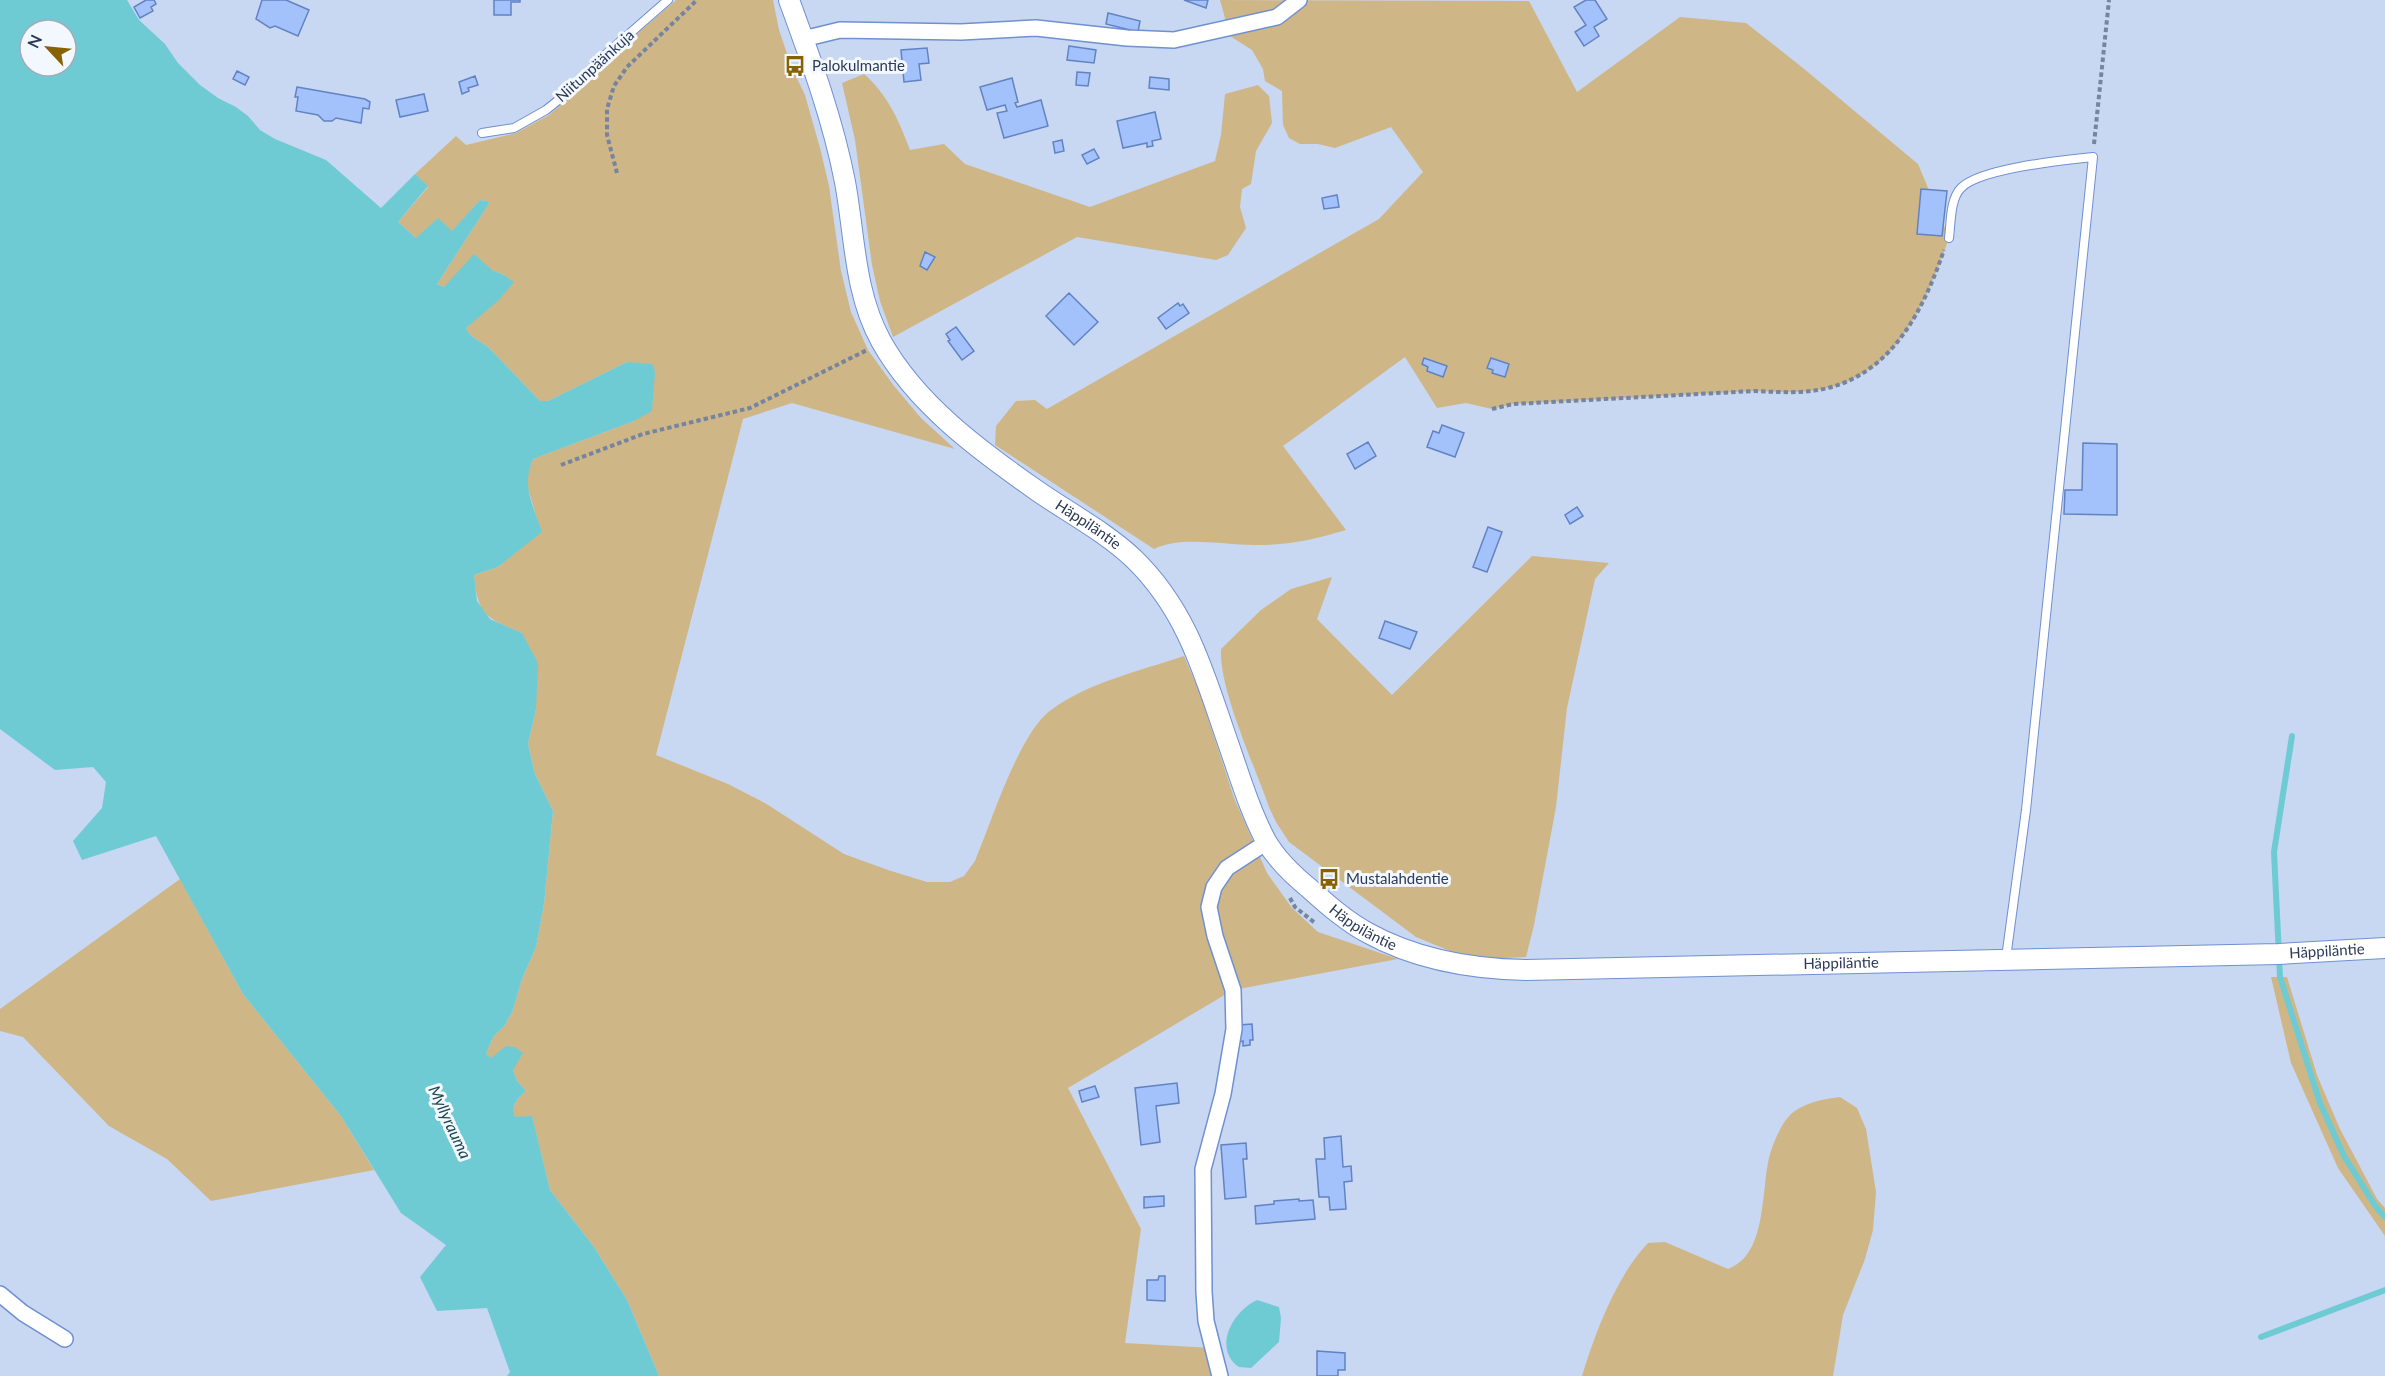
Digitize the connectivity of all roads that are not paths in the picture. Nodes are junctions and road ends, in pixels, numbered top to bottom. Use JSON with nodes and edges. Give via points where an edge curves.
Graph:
{"nodes":[{"id":1,"x":668,"y":0,"type":"edge"},
{"id":2,"x":789,"y":0,"type":"edge"},
{"id":3,"x":1299,"y":0,"type":"edge"},
{"id":4,"x":803,"y":39,"type":"junction"},
{"id":5,"x":482,"y":133,"type":"dead end"},
{"id":6,"x":1949,"y":238,"type":"road end"},
{"id":7,"x":1267,"y":842,"type":"junction"},
{"id":8,"x":2385,"y":948,"type":"edge"},
{"id":9,"x":2006,"y":959,"type":"junction"},
{"id":10,"x":0,"y":1294,"type":"edge"},
{"id":11,"x":65,"y":1339,"type":"dead end"},
{"id":12,"x":1220,"y":1376,"type":"edge"}],
"edges":[{"from":1,"to":5,"type":"lane","name":"Niitunpäänkuja","via":[[546,110],[514,128]]},
{"from":2,"to":4,"type":"street","name":"Häppiläntie"},
{"from":3,"to":4,"type":"street","via":[[1277,17],[1174,40],[1036,28],[961,32],[840,30]]},
{"from":4,"to":7,"type":"street","name":"Häppiläntie","via":[[836,144],[856,268],[866,306],[882,342],[933,408],[1037,491],[1101,531],[1134,559],[1159,588],[1183,621],[1197,652]]},
{"from":6,"to":9,"type":"lane","via":[[1954,201],[1961,188],[1987,175],[2093,157],[2027,798]]},
{"from":7,"to":9,"type":"street","name":"Häppiläntie","via":[[1292,874],[1367,933],[1445,962],[1485,969]]},
{"from":7,"to":12,"type":"street","via":[[1227,868],[1214,887],[1209,907],[1233,990],[1234,1029],[1223,1094],[1203,1169],[1204,1301]]},
{"from":8,"to":9,"type":"street","name":"Häppiläntie"},
{"from":10,"to":11,"type":"street"}]}
